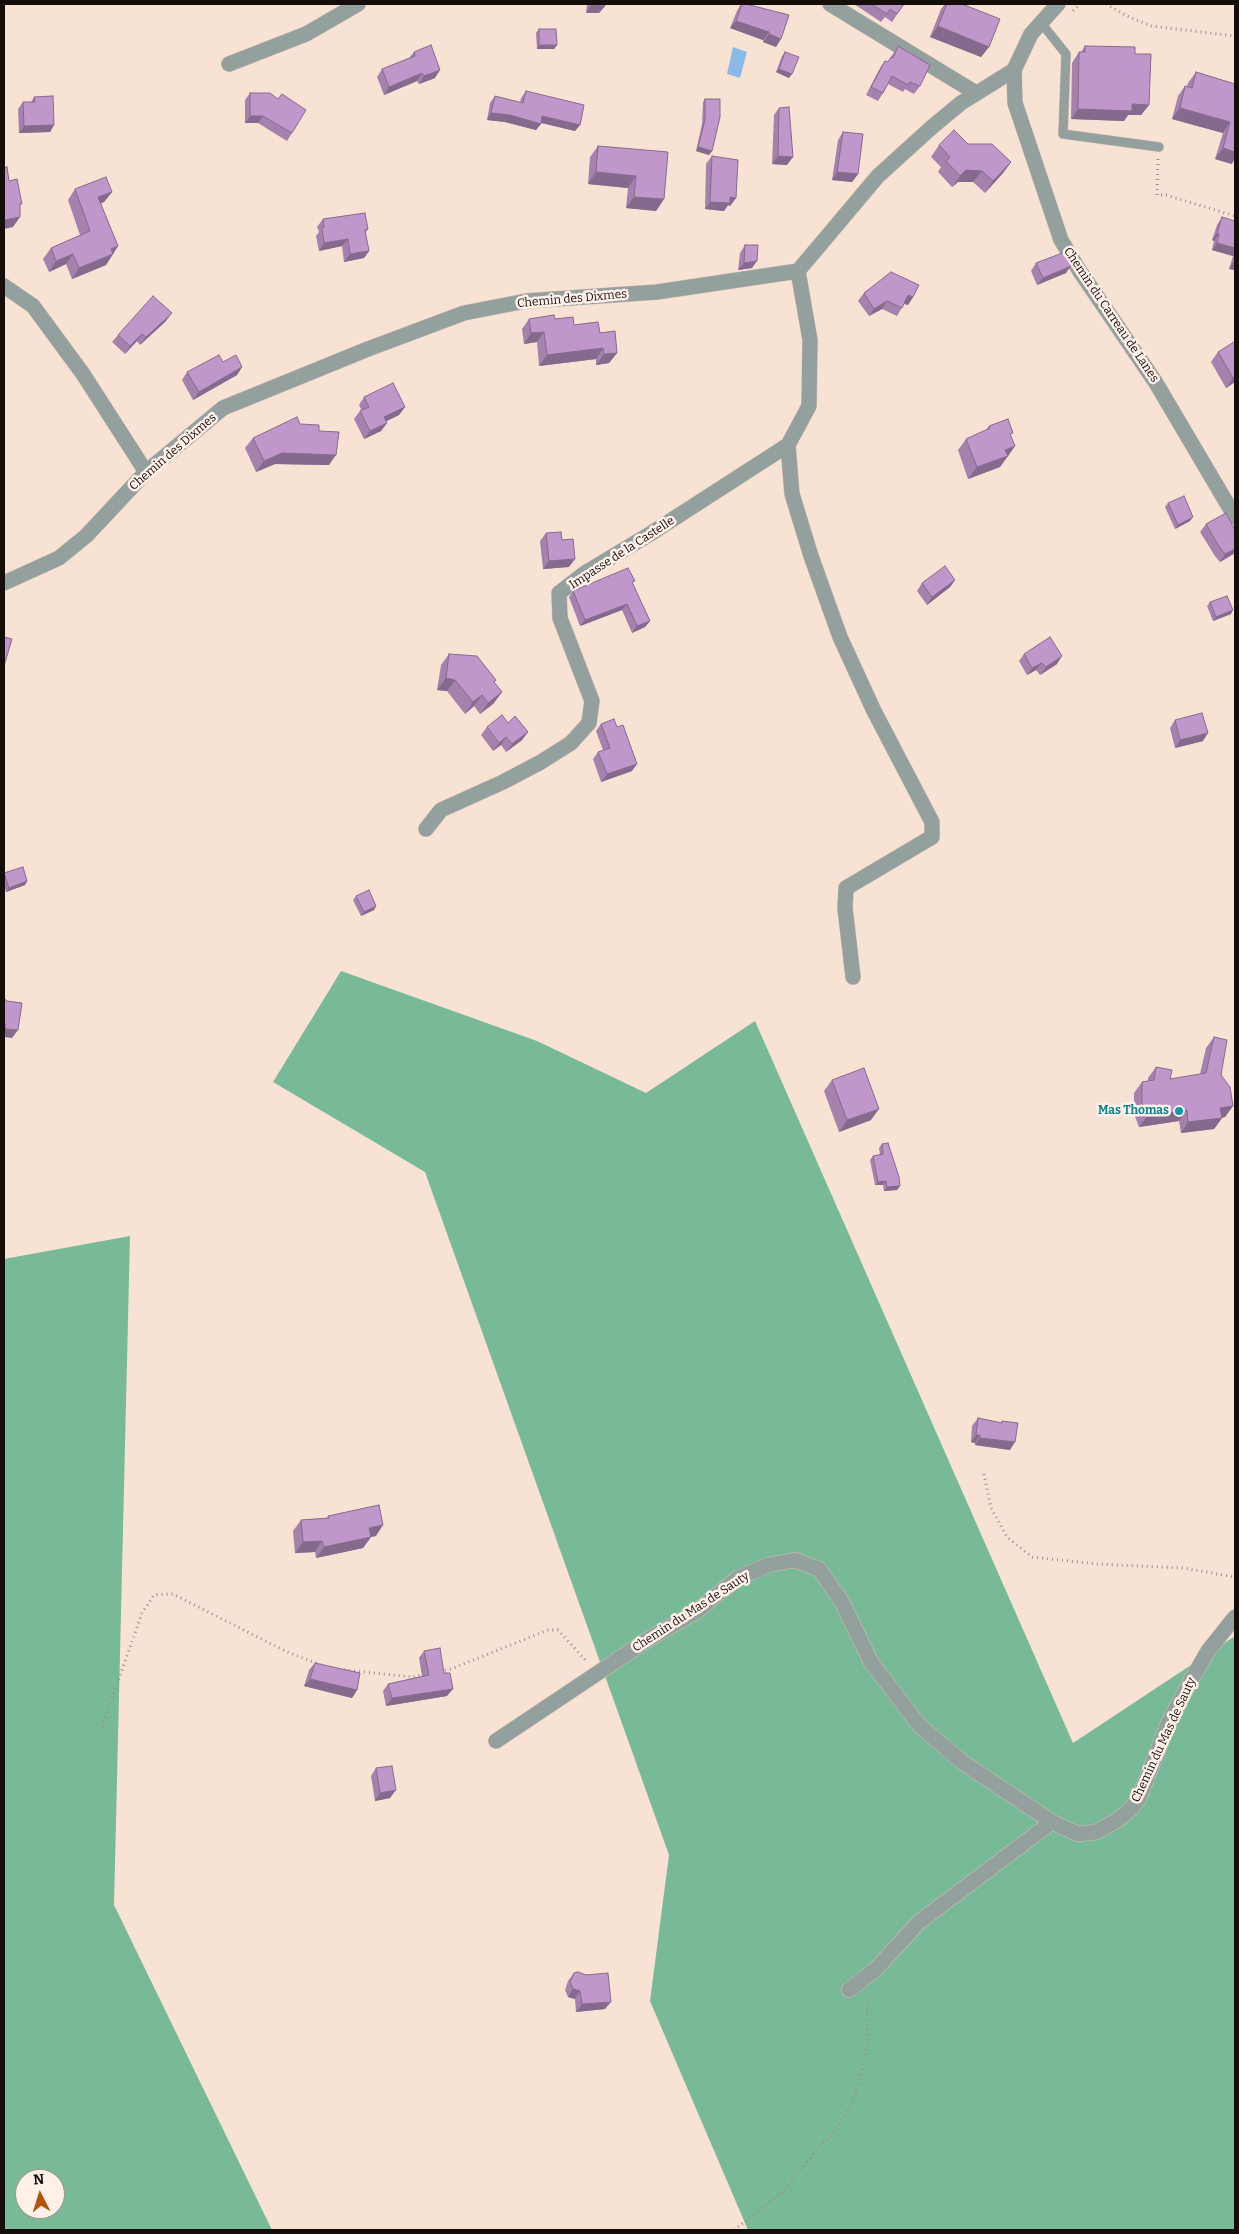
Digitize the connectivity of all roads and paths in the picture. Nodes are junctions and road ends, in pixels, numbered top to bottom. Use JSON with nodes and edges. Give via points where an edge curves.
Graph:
{"nodes":[{"id":1,"x":358,"y":4,"type":"edge"},
{"id":2,"x":830,"y":4,"type":"edge"},
{"id":3,"x":1080,"y":4,"type":"edge"},
{"id":4,"x":1106,"y":4,"type":"edge"},
{"id":5,"x":1066,"y":10,"type":"edge"},
{"id":6,"x":1050,"y":14,"type":"edge"},
{"id":7,"x":1235,"y":36,"type":"edge"},
{"id":8,"x":229,"y":64,"type":"dead end"},
{"id":9,"x":1014,"y":70,"type":"junction"},
{"id":10,"x":976,"y":93,"type":"junction"},
{"id":11,"x":1158,"y":147,"type":"joint"},
{"id":12,"x":1235,"y":216,"type":"edge"},
{"id":13,"x":798,"y":271,"type":"junction"},
{"id":14,"x":4,"y":286,"type":"edge"},
{"id":15,"x":788,"y":445,"type":"junction"},
{"id":16,"x":146,"y":472,"type":"junction"},
{"id":17,"x":1232,"y":500,"type":"edge"},
{"id":18,"x":1235,"y":517,"type":"edge"},
{"id":19,"x":4,"y":583,"type":"edge"},
{"id":20,"x":426,"y":830,"type":"dead end"},
{"id":21,"x":853,"y":977,"type":"dead end"},
{"id":22,"x":984,"y":1474,"type":"dead end"},
{"id":23,"x":1235,"y":1577,"type":"edge"},
{"id":24,"x":1235,"y":1617,"type":"edge"},
{"id":25,"x":328,"y":1667,"type":"edge"},
{"id":26,"x":338,"y":1669,"type":"edge"},
{"id":27,"x":598,"y":1674,"type":"junction"},
{"id":28,"x":102,"y":1727,"type":"dead end"},
{"id":29,"x":496,"y":1742,"type":"dead end"},
{"id":30,"x":1052,"y":1822,"type":"junction"},
{"id":31,"x":876,"y":1969,"type":"junction"},
{"id":32,"x":849,"y":1990,"type":"dead end"},
{"id":33,"x":734,"y":2230,"type":"edge"}],
"edges":[{"from":1,"to":8,"type":"street","via":[[306,34]]},
{"from":2,"to":10,"type":"street"},
{"from":3,"to":5,"type":"path"},
{"from":4,"to":7,"type":"path","via":[[1151,26]]},
{"from":5,"to":6,"type":"street"},
{"from":6,"to":9,"type":"street","via":[[1031,34]]},
{"from":6,"to":11,"type":"lane","via":[[1066,54],[1064,134]]},
{"from":9,"to":10,"type":"street"},
{"from":9,"to":17,"type":"street","name":"Chemin du Carreau de Lanes","via":[[1015,103],[1061,240]]},
{"from":10,"to":13,"type":"street","via":[[878,176]]},
{"from":11,"to":12,"type":"path","via":[[1157,195]]},
{"from":13,"to":15,"type":"street","name":"Impasse de la Castelle","via":[[810,340],[809,406]]},
{"from":13,"to":16,"type":"street","name":"Chemin des Dixmes","via":[[658,292],[526,301],[464,313],[223,408]]},
{"from":14,"to":16,"type":"street","via":[[33,306],[83,374]]},
{"from":15,"to":20,"type":"street","name":"Impasse de la Castelle","via":[[585,573],[559,593],[560,618],[592,701],[590,723],[571,742],[541,762],[441,810]]},
{"from":15,"to":21,"type":"street","via":[[792,494],[840,637],[874,711],[932,822],[932,837],[846,888],[845,908]]},
{"from":16,"to":19,"type":"street","name":"Chemin des Dixmes","via":[[86,536],[60,558]]},
{"from":17,"to":18,"type":"street","name":"Chemin du Carreau de Lanes"},
{"from":22,"to":23,"type":"path","via":[[991,1508],[1007,1537],[1032,1557],[1183,1568]]},
{"from":24,"to":30,"type":"street","name":"Chemin du Mas de Sauty","via":[[1208,1651],[1191,1680],[1168,1724],[1140,1798],[1131,1809],[1096,1832],[1078,1834]]},
{"from":25,"to":28,"type":"path","via":[[287,1652],[173,1594],[154,1595],[142,1613]]},
{"from":26,"to":27,"type":"path","via":[[412,1677],[450,1669],[548,1630],[558,1630]]},
{"from":27,"to":29,"type":"street","name":"Chemin du Mas de Sauty"},
{"from":27,"to":30,"type":"street","name":"Chemin du Mas de Sauty","via":[[697,1611],[738,1578],[768,1565],[795,1560],[819,1569],[842,1602],[871,1662],[919,1725],[962,1762]]},
{"from":30,"to":31,"type":"street","via":[[919,1922]]},
{"from":31,"to":32,"type":"street"},
{"from":31,"to":33,"type":"path","via":[[866,1994],[867,2044],[862,2076],[852,2104],[836,2130],[785,2190]]}]}
